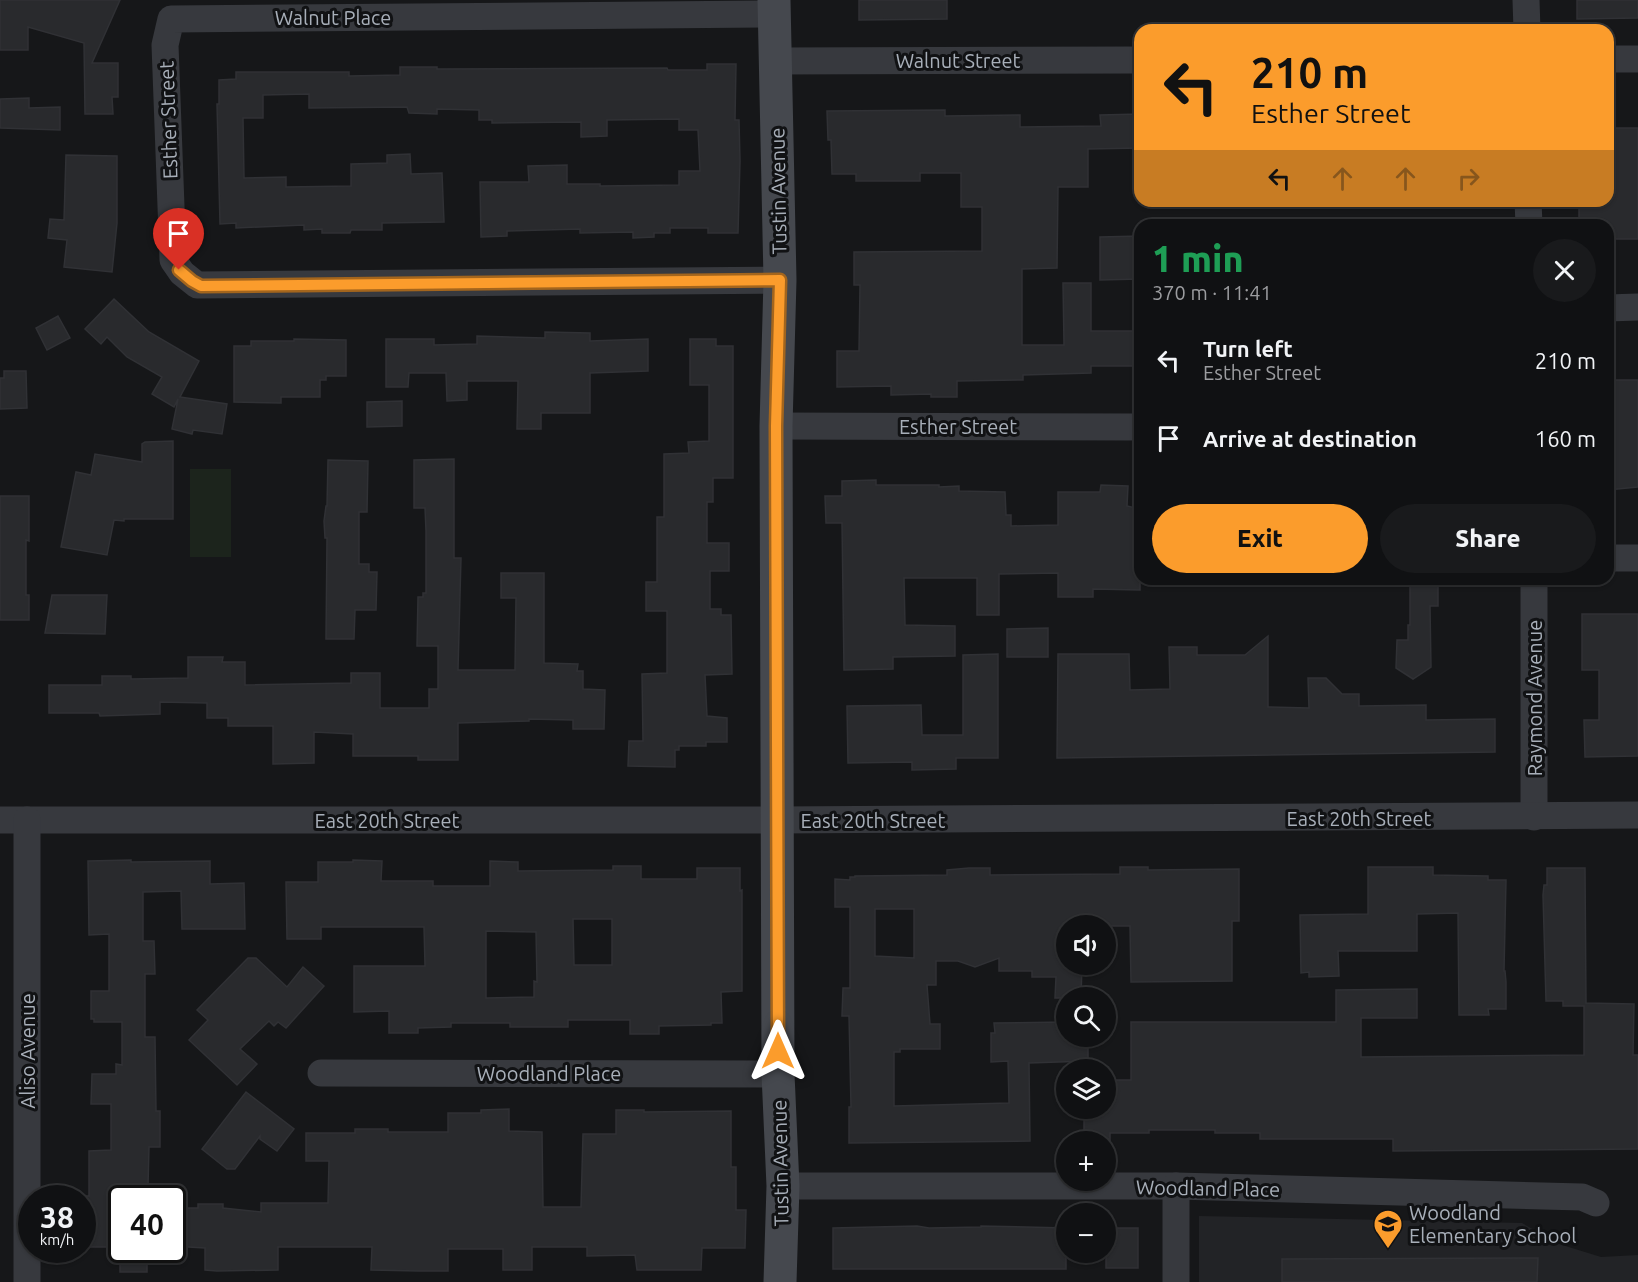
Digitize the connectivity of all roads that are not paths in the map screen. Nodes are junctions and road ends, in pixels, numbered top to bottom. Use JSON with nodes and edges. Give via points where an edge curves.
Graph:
{"nodes":[{"id":1,"x":1526,"y":0,"type":"edge"},
{"id":2,"x":774,"y":7,"type":"edge"},
{"id":3,"x":1527,"y":24,"type":"edge"},
{"id":4,"x":165,"y":45,"type":"joint"},
{"id":5,"x":1614,"y":59,"type":"edge"},
{"id":6,"x":1638,"y":59,"type":"edge"},
{"id":7,"x":1134,"y":60,"type":"edge"},
{"id":8,"x":775,"y":61,"type":"junction"},
{"id":9,"x":780,"y":280,"type":"junction"},
{"id":10,"x":1638,"y":307,"type":"edge"},
{"id":11,"x":1614,"y":308,"type":"edge"},
{"id":12,"x":776,"y":426,"type":"junction"},
{"id":13,"x":1134,"y":427,"type":"edge"},
{"id":14,"x":1614,"y":558,"type":"edge"},
{"id":15,"x":1638,"y":558,"type":"edge"},
{"id":16,"x":1534,"y":585,"type":"edge"},
{"id":17,"x":1638,"y":815,"type":"edge"},
{"id":18,"x":1534,"y":816,"type":"junction"},
{"id":19,"x":0,"y":820,"type":"edge"},
{"id":20,"x":27,"y":820,"type":"junction"},
{"id":21,"x":777,"y":820,"type":"junction"},
{"id":22,"x":321,"y":1073,"type":"dead end"},
{"id":23,"x":778,"y":1074,"type":"junction"},
{"id":24,"x":783,"y":1186,"type":"junction"},
{"id":25,"x":1176,"y":1186,"type":"junction"},
{"id":26,"x":1596,"y":1203,"type":"dead end"},
{"id":27,"x":27,"y":1282,"type":"edge"},
{"id":28,"x":780,"y":1282,"type":"edge"},
{"id":29,"x":1176,"y":1282,"type":"edge"}],
"edges":[{"from":1,"to":3,"type":"street"},
{"from":2,"to":4,"type":"street","name":"Walnut Place","via":[[171,19]]},
{"from":2,"to":8,"type":"street","name":"Tustin Avenue"},
{"from":4,"to":9,"type":"street","name":"Esther Street","via":[[173,260],[197,285]]},
{"from":5,"to":6,"type":"street"},
{"from":7,"to":8,"type":"street","name":"Walnut Street"},
{"from":8,"to":9,"type":"street","name":"Tustin Avenue"},
{"from":9,"to":12,"type":"street","name":"Tustin Avenue"},
{"from":10,"to":11,"type":"street"},
{"from":12,"to":13,"type":"street","name":"Esther Street"},
{"from":12,"to":21,"type":"street","name":"Tustin Avenue"},
{"from":14,"to":15,"type":"street"},
{"from":16,"to":18,"type":"street","name":"Raymond Avenue"},
{"from":17,"to":18,"type":"street","name":"East 20th Street"},
{"from":18,"to":21,"type":"street","name":"East 20th Street"},
{"from":19,"to":20,"type":"street","name":"East 20th Street"},
{"from":20,"to":21,"type":"street","name":"East 20th Street"},
{"from":20,"to":27,"type":"street","name":"Aliso Avenue"},
{"from":21,"to":23,"type":"street","name":"Tustin Avenue"},
{"from":22,"to":23,"type":"street","name":"Woodland Place"},
{"from":23,"to":24,"type":"street","name":"Tustin Avenue"},
{"from":24,"to":25,"type":"street","name":"Woodland Place"},
{"from":24,"to":28,"type":"street","name":"Tustin Avenue"},
{"from":25,"to":26,"type":"street","name":"Woodland Place","via":[[1582,1197]]},
{"from":25,"to":29,"type":"street"}]}
